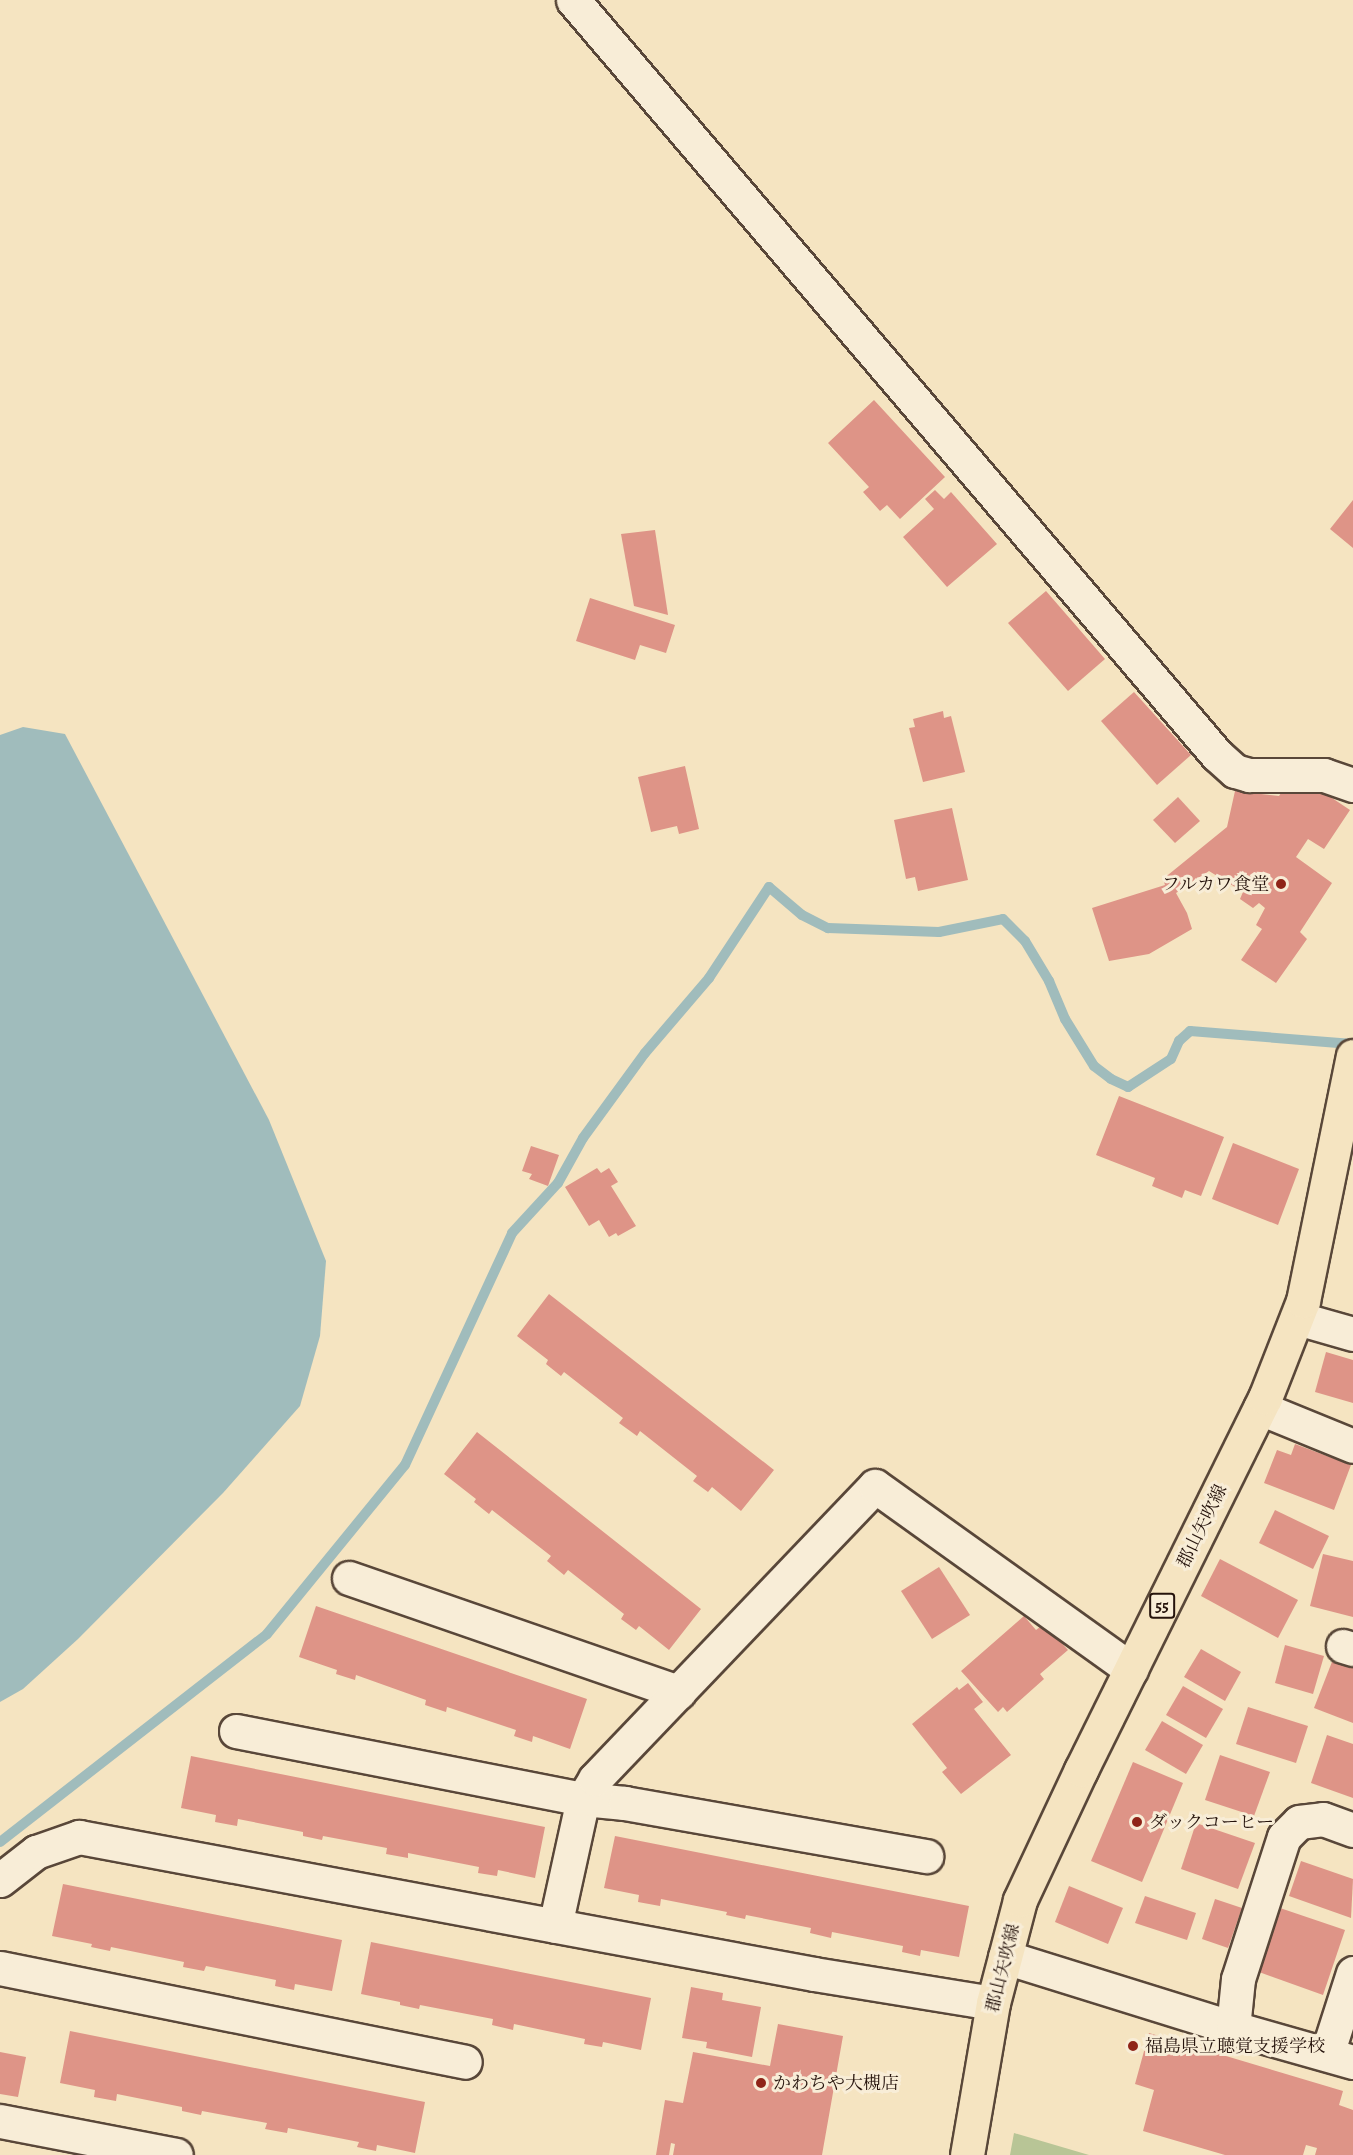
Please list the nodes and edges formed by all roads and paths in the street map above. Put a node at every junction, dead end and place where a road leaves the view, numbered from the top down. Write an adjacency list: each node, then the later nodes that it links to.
1 (573, 0): 2 (street)
2 (1353, 785)
3 (1353, 1056): 4 (main road, 郡山矢吹線 / 55)
4 (1347, 1122): 5 (main road, 郡山矢吹線 / 55)
5 (1297, 1318): 6 (street); 7 (main road, 郡山矢吹線 / 55)
6 (1353, 1334)
7 (1260, 1408): 8 (street); 10 (main road, 郡山矢吹線 / 55)
8 (1353, 1446)
9 (349, 1578): 11 (street)
10 (1131, 1669): 11 (street); 18 (main road, 郡山矢吹線 / 55)
11 (679, 1692): 13 (street)
12 (236, 1731): 13 (street)
13 (583, 1799): 15 (street); 17 (street)
14 (1353, 1830): 22 (street)
15 (926, 1856)
16 (0, 1880): 17 (street)
17 (555, 1926): 21 (street)
18 (1005, 1957): 21 (main road, 郡山矢吹線 / 55); 22 (street)
19 (0, 1968): 24 (street)
20 (1353, 1973): 23 (street)
21 (993, 2003): 27 (main road, 郡山矢吹線 / 55)
22 (1233, 2028): 23 (street)
23 (1340, 2058)
24 (465, 2062)
25 (0, 2121): 26 (street)
26 (176, 2155)
27 (967, 2155)

